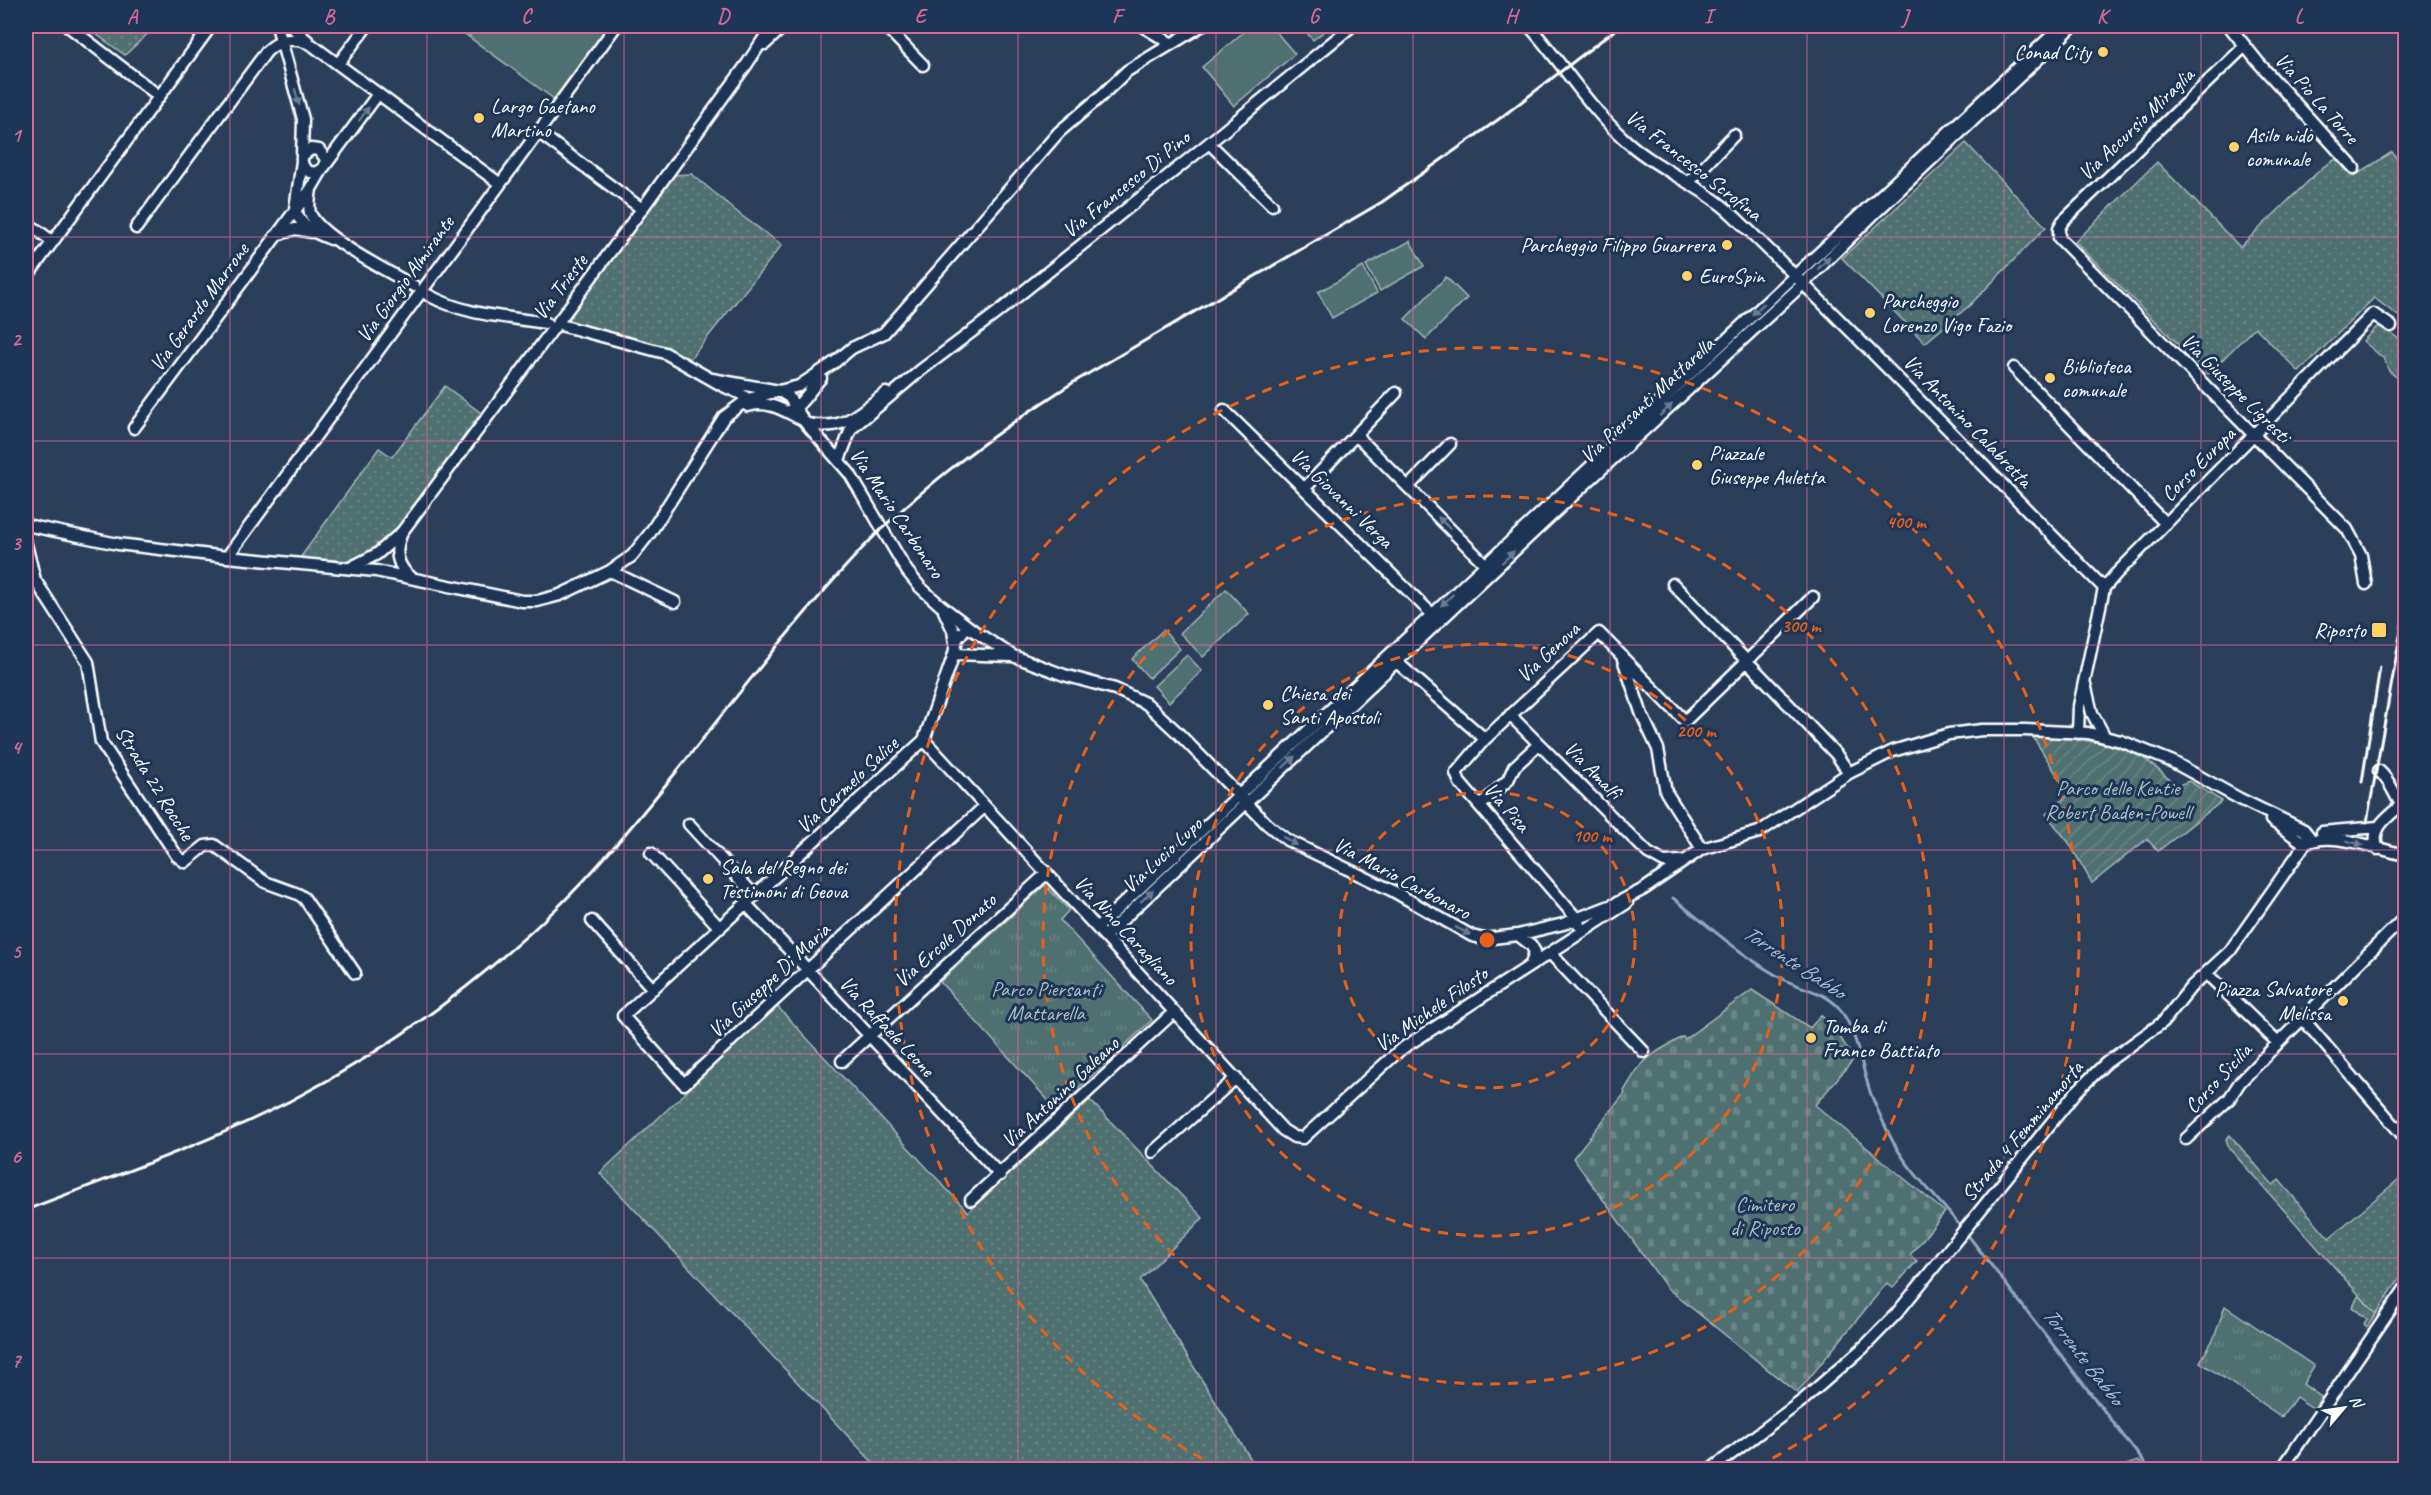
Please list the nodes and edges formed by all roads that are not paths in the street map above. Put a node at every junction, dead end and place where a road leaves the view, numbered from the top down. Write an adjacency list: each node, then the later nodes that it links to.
1 (68, 26): 25 (street)
2 (211, 26): 25 (street)
3 (278, 26): 17 (street)
4 (290, 26): 19 (street)
5 (367, 26): 21 (street)
6 (616, 26): 26 (street, Via Giorgio Almirante)
7 (772, 26): 22 (street)
8 (784, 26): 22 (street)
9 (885, 26): 23 (street)
10 (1142, 26): 18 (street)
11 (1201, 26): 18 (street)
12 (1352, 26): 28 (street, Via Francesco Di Pino)
13 (1529, 26): 32 (street, Via Francesco Scrofina)
14 (2062, 26): 45 (street, Via Piersanti Mattarella)
15 (2073, 26): 47 (street, Via Piersanti Mattarella, one-way to 15)
16 (2229, 26): 20 (street, Via Pio La Torre)
17 (282, 40): 19 (street); 29 (street, one-way to 29); 39 (street)
18 (1172, 44): 53 (street)
19 (312, 45): 21 (street)
20 (2245, 46): 30 (street, Via Pio La Torre); 41 (street, Via Accursio Miraglia)
21 (338, 64): 24 (street)
22 (747, 64): 37 (street, Via Trieste)
23 (923, 65)
24 (378, 94): 31 (street, Via Gerardo Marrone, one-way to 24); 33 (street)
25 (159, 96): 43 (street)
26 (538, 132): 33 (street, Via Giorgio Almirante); 37 (street)
27 (1734, 135): 32 (street)
28 (1209, 143): 35 (street); 55 (street, Via Francesco Di Pino)
29 (302, 158): 31 (street); 31 (street); 36 (street)
30 (2354, 168)
31 (323, 169): 34 (street, Via Gerardo Marrone)
32 (1689, 182): 45 (street, Via Francesco Scrofina)
33 (499, 183): 81 (street, Via Giorgio Almirante)
34 (311, 189): 36 (street, Via Gerardo Marrone); 44 (street)
35 (1272, 205)
36 (295, 209): 40 (street); 42 (street, Via Gerardo Marrone)
37 (642, 209): 80 (street, Via Trieste)
38 (26, 222): 43 (street)
39 (136, 228)
40 (314, 232): 42 (street); 44 (street)
41 (2058, 232): 71 (street, Via Giuseppe Ligresti)
42 (275, 236): 67 (street, Via Gerardo Marrone)
43 (52, 241): 46 (street)
44 (340, 243): 48 (street)
45 (1794, 275): 47 (street, Via Francesco Scrofina); 82 (street, Via Piersanti Mattarella, one-way to 82)
46 (26, 278)
47 (1803, 284): 89 (street, Via Piersanti Mattarella, one-way to 47); 90 (street, Via Antonino Calabretta)
48 (414, 286)
49 (428, 295): 50 (street)
50 (546, 323)
51 (564, 326): 56 (street)
52 (2391, 326): 71 (street, Corso Europa)
53 (835, 362): 58 (street); 61 (street)
54 (2014, 369): 77 (street)
55 (921, 370): 66 (street); 69 (street)
56 (712, 379): 57 (street); 58 (street)
57 (723, 386): 60 (street); 64 (street)
58 (779, 391): 60 (street); 61 (street)
59 (1396, 393): 70 (street)
60 (752, 402): 62 (street); 64 (street); 68 (street)
61 (796, 408): 62 (street); 65 (street)
62 (784, 410): 65 (street)
63 (1224, 410): 76 (street, Via Giovanni Verga)
64 (724, 417): 68 (street)
65 (805, 422): 66 (street); 72 (street, Via Mario Carbonaro)
66 (839, 425): 72 (street)
67 (134, 428)
68 (716, 430): 84 (street)
69 (847, 434): 72 (street); 74 (street)
70 (1356, 435): 75 (street); 76 (street)
71 (2256, 435): 77 (street, Corso Europa); 88 (street, Via Giuseppe Ligresti)
72 (825, 443): 74 (street, Via Mario Carbonaro)
73 (1450, 444): 75 (street)
74 (839, 460): 93 (street, Via Mario Carbonaro)
75 (1408, 487): 82 (street, one-way to 75)
76 (1304, 489): 94 (street, Via Giovanni Verga)
77 (2166, 524): 90 (street, Corso Europa)
78 (26, 525): 81 (street)
79 (26, 544): 139 (street, Strada 22 Rocche)
80 (393, 549): 83 (street, Via Trieste); 85 (street); 86 (street)
81 (227, 557): 83 (street)
82 (1485, 564): 89 (street); 94 (street, Via Piersanti Mattarella, one-way to 94)
83 (346, 569): 85 (street)
84 (610, 571): 86 (street); 92 (street)
85 (381, 572): 86 (street)
86 (412, 578)
87 (1673, 584): 100 (street)
88 (2366, 584)
89 (1476, 587): 94 (street, Via Piersanti Mattarella)
90 (2104, 588): 101 (street)
91 (1813, 597): 100 (street)
92 (675, 603)
93 (940, 605): 95 (street, Via Mario Carbonaro); 96 (street)
94 (1436, 618): 99 (street, Via Piersanti Mattarella)
95 (972, 629): 96 (street); 96 (street); 97 (street, Via Mario Carbonaro)
96 (957, 651): 97 (street); 106 (street, Via Carmelo Salice)
97 (1013, 656): 111 (street, Via Mario Carbonaro)
98 (1622, 656): 100 (street); 102 (street, Via Genova); 119 (street, Via Genova)
99 (1392, 659): 105 (street); 111 (street, Via Piersanti Mattarella)
100 (1747, 660): 110 (street)
101 (2085, 684): 103 (street); 104 (street)
102 (1510, 715): 105 (street, Via Genova); 107 (street, Via Amalfi)
103 (2078, 733): 104 (street, Via Mario Carbonaro); 110 (street, Via Mario Carbonaro)
104 (2105, 737): 112 (street, Via Mario Carbonaro)
105 (1485, 739): 109 (street, Via Genova)
106 (924, 740): 113 (street, Via Nino Caragliano); 126 (street, Via Carmelo Salice)
107 (1539, 744): 114 (street); 123 (street, Via Amalfi)
108 (2379, 771): 115 (street)
109 (1456, 773): 114 (street, Via Pisa)
110 (1849, 773): 119 (street, Via Mario Carbonaro)
111 (1243, 799): 132 (street, Via Lucio Lupo); 134 (street, Via Mario Carbonaro, one-way to 134)
112 (2240, 800): 118 (street); 118 (street)
113 (985, 806): 124 (street, Via Nino Caragliano); 137 (street, Via Giuseppe Di Maria)
114 (1480, 806): 129 (street, Via Pisa)
115 (2404, 806): 117 (street)
116 (689, 824): 126 (street)
117 (2378, 826): 118 (street); 120 (street)
118 (2312, 839): 120 (street, one-way to 120); 138 (street, Strada 4 Femminamorta)
119 (1702, 849): 123 (street, Via Mario Carbonaro)
120 (2378, 849): 122 (street)
121 (651, 853): 131 (street)
122 (2401, 855)
123 (1683, 860): 125 (street, Via Mario Carbonaro)
124 (1047, 873): 132 (street, Via Nino Caragliano); 144 (street, Via Ercole Donato)
125 (1644, 889): 129 (street, Via Mario Carbonaro); 133 (street, Via Michele Filosto)
126 (755, 896): 127 (street, Via Carmelo Salice)
127 (746, 904): 131 (street, Via Carmelo Salice); 137 (street, Via Raffaele Leone)
128 (2406, 916): 143 (street, Corso Sicilia)
129 (1577, 919): 133 (street); 134 (street, Via Mario Carbonaro)
130 (591, 921): 140 (street)
131 (720, 928): 140 (street, Via Carmelo Salice)
132 (1101, 932): 141 (street, Via Nino Caragliano)
133 (1582, 933): 135 (street, Via Michele Filosto)
134 (1518, 935): 136 (street)
135 (1551, 954): 136 (street, Via Michele Filosto); 146 (street)
136 (1531, 964): 149 (street, Via Michele Filosto)
137 (808, 971): 142 (street, Via Giuseppe Di Maria); 144 (street, Via Raffaele Leone)
138 (2206, 972): 145 (street); 156 (street, Strada 4 Femminamorta)
139 (355, 973)
140 (653, 989): 142 (street, Via Carmelo Salice)
141 (1174, 1012): 148 (street, Via Nino Caragliano); 153 (street, Via Antonino Galeano)
142 (623, 1016)
143 (2304, 1019): 145 (street, Corso Sicilia); 151 (street)
144 (869, 1036): 147 (street, Via Ercole Donato); 153 (street, Via Raffaele Leone)
145 (2278, 1043): 150 (street, Corso Sicilia)
146 (1644, 1052)
147 (842, 1061)
148 (1236, 1078): 149 (street, Via Nino Caragliano); 152 (street)
149 (1303, 1138)
150 (2186, 1139)
151 (2406, 1140)
152 (1153, 1152)
153 (1000, 1175): 154 (street, Via Antonino Galeano)
154 (971, 1200)
155 (2406, 1287): 157 (street)
156 (1710, 1470)
157 (2281, 1470)

